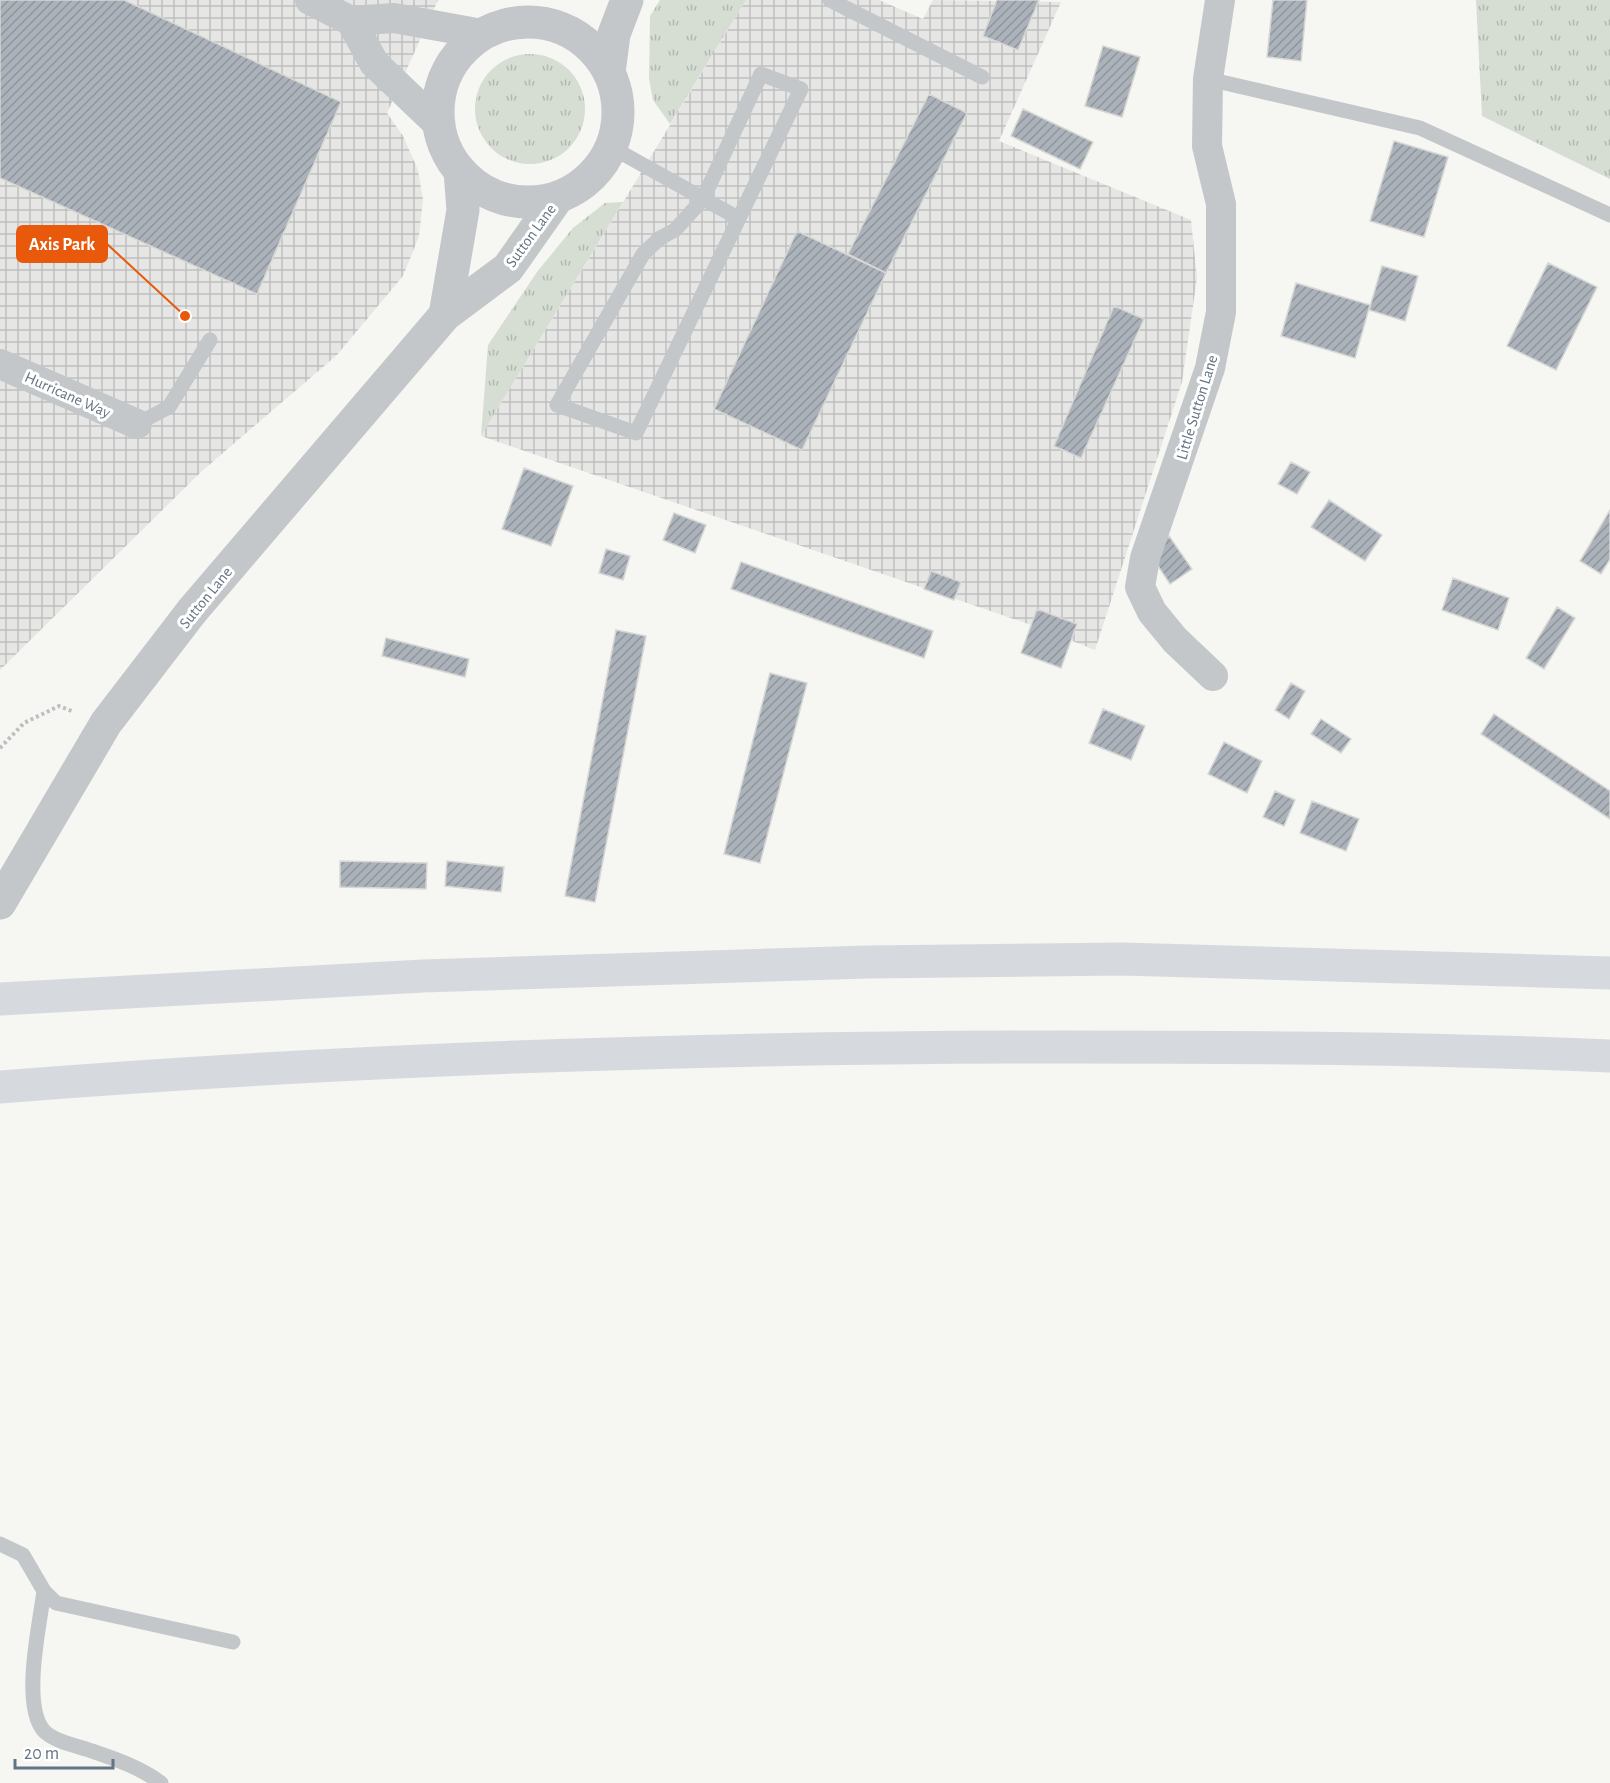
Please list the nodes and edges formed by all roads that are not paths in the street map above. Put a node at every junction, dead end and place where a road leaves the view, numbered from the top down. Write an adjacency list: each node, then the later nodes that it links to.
1 (310, 0): 6 (street)
2 (546, 0): 7 (street)
3 (627, 0): 9 (street)
4 (830, 0): 10 (lane)
5 (1220, 0): 11 (street, Little Sutton Lane)
6 (351, 21): 8 (street); 12 (street)
7 (518, 21): 8 (street); 9 (street)
8 (482, 34): 12 (street)
9 (609, 72): 13 (street)
10 (982, 77)
11 (1208, 79): 17 (lane); 23 (street, Little Sutton Lane)
12 (439, 125): 14 (street)
13 (611, 147): 15 (street); 16 (lane)
14 (460, 171): 15 (street); 19 (street)
15 (558, 197): 19 (street, Sutton Lane)
16 (703, 199): 18 (lane); 18 (lane); 18 (lane)
17 (1610, 215)
18 (738, 218)
19 (445, 315): 24 (street, Sutton Lane)
20 (210, 340): 22 (lane)
21 (0, 364): 22 (street, Hurricane Way)
22 (137, 424)
23 (1214, 676)
24 (5, 895)
25 (1610, 973): 26 (highway)
26 (5, 998)
27 (1610, 1056): 28 (highway)
28 (0, 1087)
29 (0, 1544): 30 (lane)
30 (44, 1591): 31 (lane); 32 (lane)
31 (233, 1642)
32 (161, 1783)

